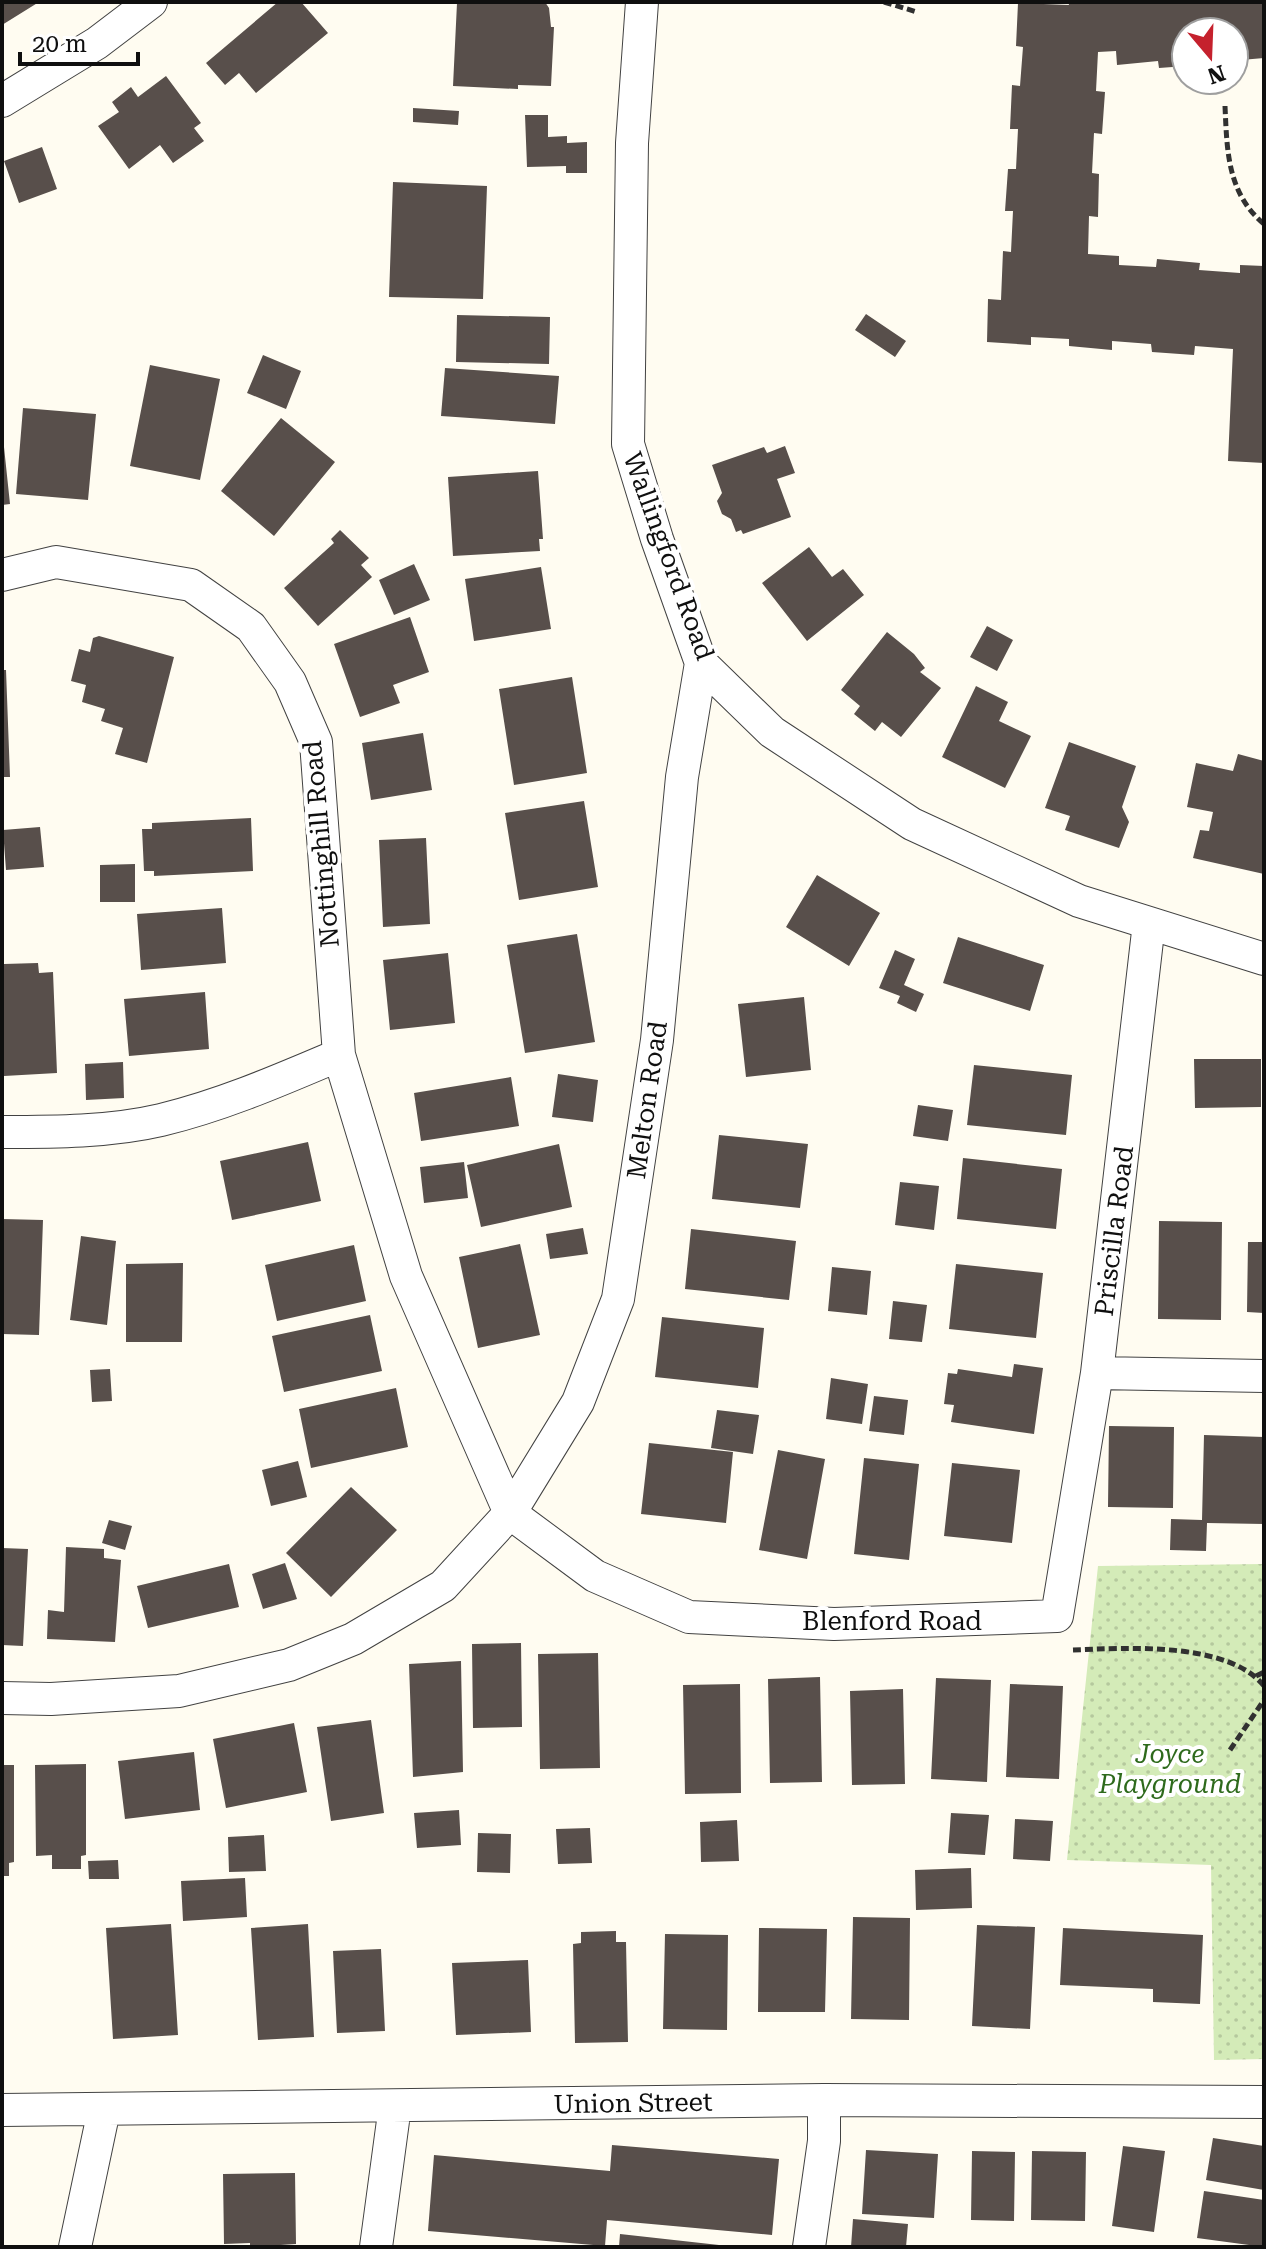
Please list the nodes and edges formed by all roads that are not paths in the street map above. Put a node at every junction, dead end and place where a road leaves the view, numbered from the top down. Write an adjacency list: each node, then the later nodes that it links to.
1 (151, 2): 3 (street)
2 (642, 2): 5 (street, Wallingford Road)
3 (2, 101)
4 (2, 575): 8 (street, Nottinghill Road)
5 (701, 663): 6 (street, Wallingford Road); 12 (street, Melton Road)
6 (1149, 923): 7 (street, Wallingford Road); 10 (street, Priscilla Road)
7 (1264, 959)
8 (339, 1055): 9 (street); 12 (street, Nottinghill Road)
9 (2, 1132)
10 (1097, 1373): 11 (street); 12 (street, Blenford Road)
11 (1264, 1376)
12 (510, 1513): 13 (street, Melton Road)
13 (2, 1698)
14 (824, 2100): 15 (street, Union Street); 16 (street, Union Street); 21 (street)
15 (1264, 2102)
16 (395, 2106): 18 (street, Union Street); 20 (street)
17 (2, 2110): 18 (street, Union Street)
18 (104, 2110): 19 (street)
19 (75, 2247)
20 (376, 2247)
21 (809, 2247)

